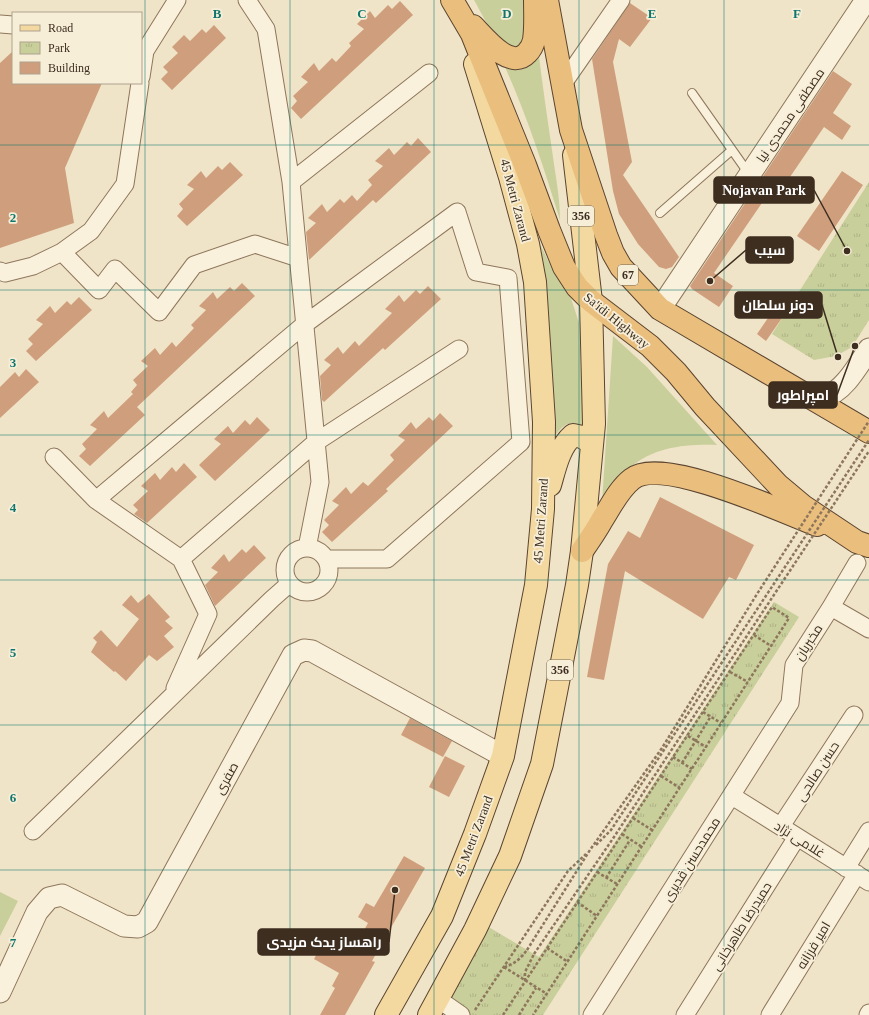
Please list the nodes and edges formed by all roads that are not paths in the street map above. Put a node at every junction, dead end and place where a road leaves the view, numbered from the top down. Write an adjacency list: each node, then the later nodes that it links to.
1 (177, 0): 10 (street)
2 (247, 0): 18 (street)
3 (535, 0): 7 (highway)
4 (547, 0): 13 (highway, 67)
5 (621, 0): 13 (street)
6 (866, 0): 17 (street, مصطفی محمدی نیا)
7 (455, 4): 23 (highway, Sa'idi Highway); 34 (main road, 45 Metri Zarand)
8 (0, 24): 9 (street)
9 (12, 25)
10 (142, 71)
11 (429, 73): 18 (street)
12 (140, 84): 20 (street)
13 (562, 84): 15 (highway, 67)
14 (692, 93): 16 (lane)
15 (571, 130): 23 (main road, 356); 24 (highway, 67)
16 (732, 150): 17 (lane); 19 (lane)
17 (749, 175): 24 (street, مصطفی محمدی نیا)
18 (291, 182): 21 (street)
19 (660, 213)
20 (62, 252): 21 (street); 22 (street)
21 (298, 258): 25 (street)
22 (0, 271)
23 (591, 302): 31 (main road, 356); 36 (highway, Sa'idi Highway)
24 (660, 309): 28 (highway, 67)
25 (304, 324): 30 (street); 33 (street); 39 (street)
26 (459, 349): 30 (street)
27 (869, 349): 28 (street)
28 (806, 396): 29 (highway, 67)
29 (869, 432)
30 (316, 442): 35 (street); 38 (street)
31 (592, 443): 34 (main road); 37 (main road, 356)
32 (54, 457): 33 (street)
33 (96, 500): 38 (street)
34 (543, 509): 46 (main road, 45 Metri Zarand)
35 (307, 548): 39 (street); 40 (street)
36 (861, 550): 37 (highway); 41 (street, مخبریان)
37 (582, 551): 54 (main road, 356)
38 (181, 559): 43 (street)
39 (326, 559): 40 (street)
40 (289, 584): 43 (street)
41 (831, 607): 42 (street); 44 (street, مخبریان)
42 (869, 629)
43 (172, 696): 50 (street)
44 (790, 703): 47 (street, محمدحسن قدیری)
45 (854, 715): 48 (street, حسن صالحی)
46 (503, 756): 53 (street, صفری); 56 (main road, 45 Metri Zarand)
47 (732, 796): 48 (street, غلامی نژاد); 57 (street, محمدحسن قدیری)
48 (780, 826): 51 (street, غلامی نژاد)
49 (869, 830): 52 (street, امیر فرزانه)
50 (33, 831)
51 (797, 837): 52 (street, غلامی نژاد); 58 (street, حمیدرضا طاهرخانی)
52 (857, 875): 59 (street, امیر فرزانه)
53 (0, 992)
54 (434, 1007): 55 (street)
55 (467, 1014)
56 (386, 1015)
57 (592, 1015)
58 (685, 1015)
59 (770, 1015)

